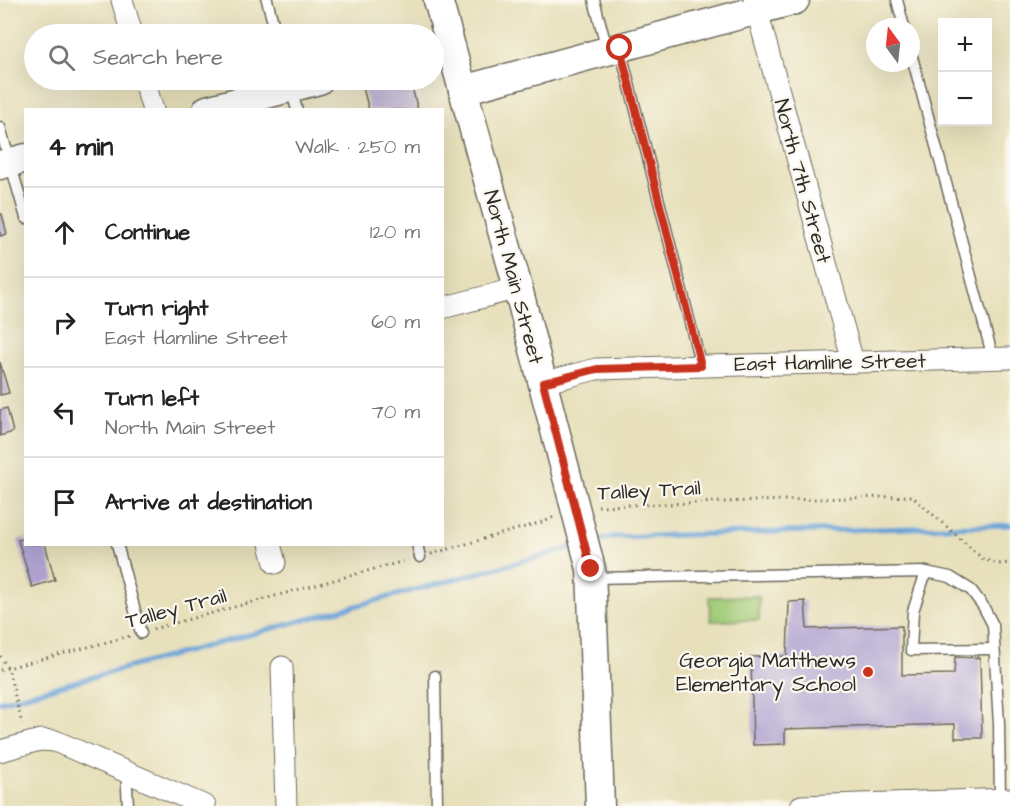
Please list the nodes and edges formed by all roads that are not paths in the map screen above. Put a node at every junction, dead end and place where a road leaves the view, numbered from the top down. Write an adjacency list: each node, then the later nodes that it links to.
1 (122, 0): 9 (street)
2 (267, 0): 10 (lane)
3 (438, 0): 11 (street, North Main Street)
4 (594, 0): 12 (lane)
5 (795, 0): 7 (street)
6 (897, 0): 8 (lane)
7 (755, 5): 12 (street); 26 (street, North 7th Street)
8 (902, 18)
9 (129, 24)
10 (273, 24)
11 (440, 24)
12 (613, 49): 16 (street); 27 (lane)
13 (444, 51): 16 (street, North Main Street)
14 (917, 72): 25 (lane)
15 (147, 90): 18 (street)
16 (463, 90): 23 (street, North Main Street)
17 (292, 92): 19 (street)
18 (152, 108)
19 (216, 108)
20 (0, 127): 21 (lane)
21 (12, 162): 22 (lane)
22 (24, 210)
23 (518, 288): 24 (street); 28 (street, North Main Street)
24 (444, 307)
25 (1002, 358): 26 (street, East Hamline Street)
26 (853, 362): 27 (street, East Hamline Street)
27 (701, 366): 28 (street, East Hamline Street)
28 (543, 383): 33 (street, North Main Street)
29 (118, 546): 34 (lane)
30 (417, 546): 31 (lane)
31 (420, 557)
32 (926, 572): 33 (lane); 35 (lane); 35 (lane)
33 (591, 573): 46 (street, North Main Street)
34 (141, 633)
35 (994, 649): 40 (lane)
36 (282, 667): 44 (street)
37 (435, 676): 45 (lane)
38 (0, 752): 39 (street)
39 (126, 771): 42 (lane); 43 (street)
40 (1005, 800): 41 (street)
41 (913, 804): 47 (street)
42 (128, 806)
43 (206, 806)
44 (286, 806)
45 (437, 806)
46 (600, 806)
47 (801, 806)

